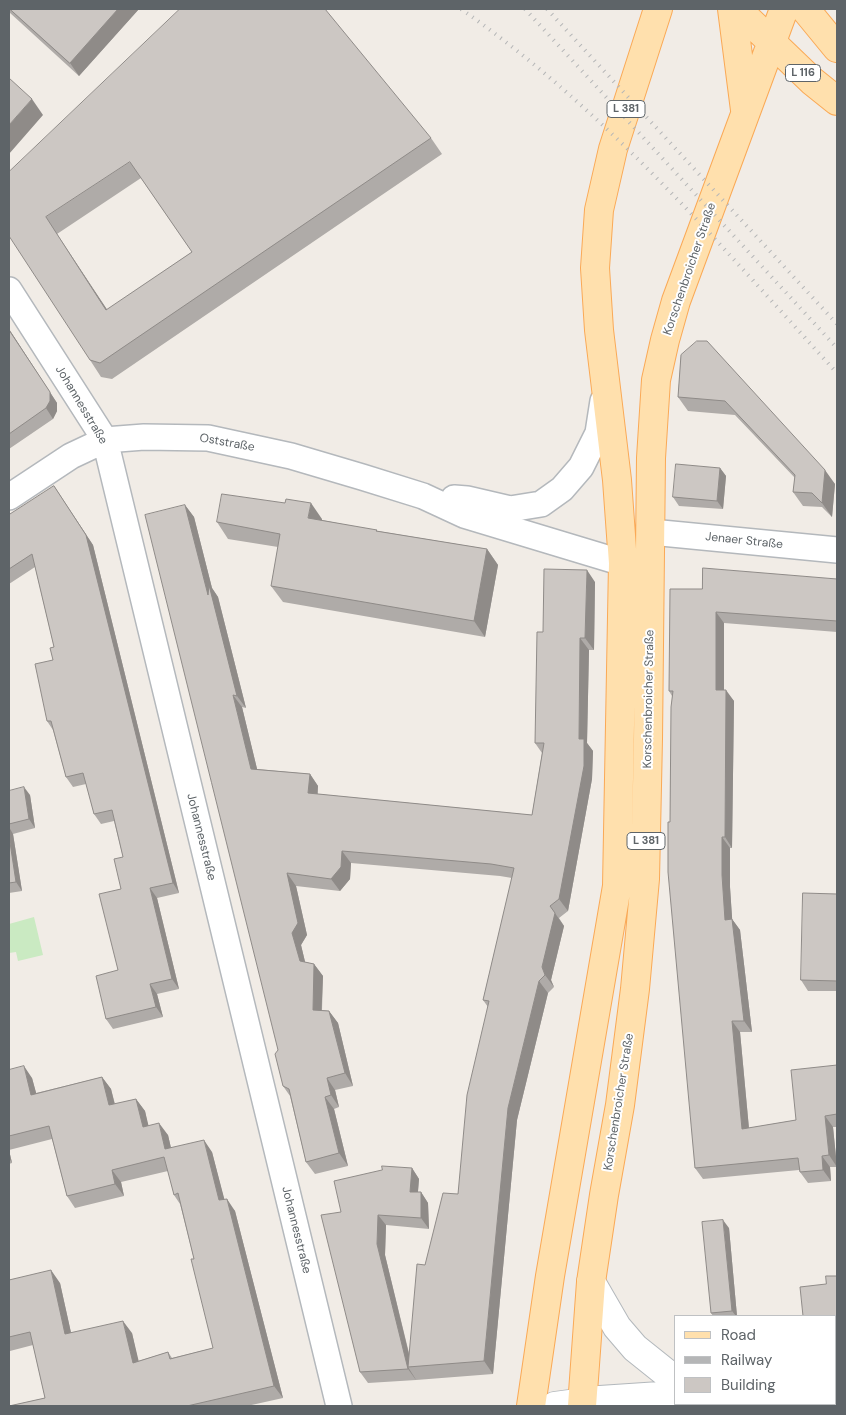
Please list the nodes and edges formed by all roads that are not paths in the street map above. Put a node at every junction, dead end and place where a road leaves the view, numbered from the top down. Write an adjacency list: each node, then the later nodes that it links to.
1 (658, 9): 12 (main road, L 381)
2 (732, 9): 10 (main road)
3 (737, 9): 7 (main road, L 116)
4 (764, 9): 7 (main road)
5 (784, 9): 7 (main road, Korschenbroicher Straße / L 381)
6 (805, 9): 8 (main road)
7 (772, 41): 9 (main road, L 116); 10 (main road, Korschenbroicher Straße / L 381)
8 (837, 48)
9 (837, 101)
10 (746, 114): 16 (main road, Korschenbroicher Straße / L 381)
11 (9, 290): 13 (street, Johannesstraße)
12 (605, 388): 15 (street, Oststraße); 18 (main road, L 381)
13 (105, 440): 14 (street, Oststraße); 15 (street, Oststraße); 23 (street, Johannesstraße)
14 (9, 496)
15 (423, 496): 18 (street, Oststraße)
16 (651, 532): 17 (street, Jenaer Straße); 19 (main road, Korschenbroicher Straße / L 381)
17 (837, 550)
18 (623, 563): 24 (main road, L 381)
19 (591, 1282): 20 (main road); 22 (main road, Korschenbroicher Straße / L 381)
20 (674, 1379)
21 (674, 1395): 22 (main road)
22 (582, 1404): 25 (main road)
23 (338, 1406)
24 (531, 1406)
25 (555, 1406)

